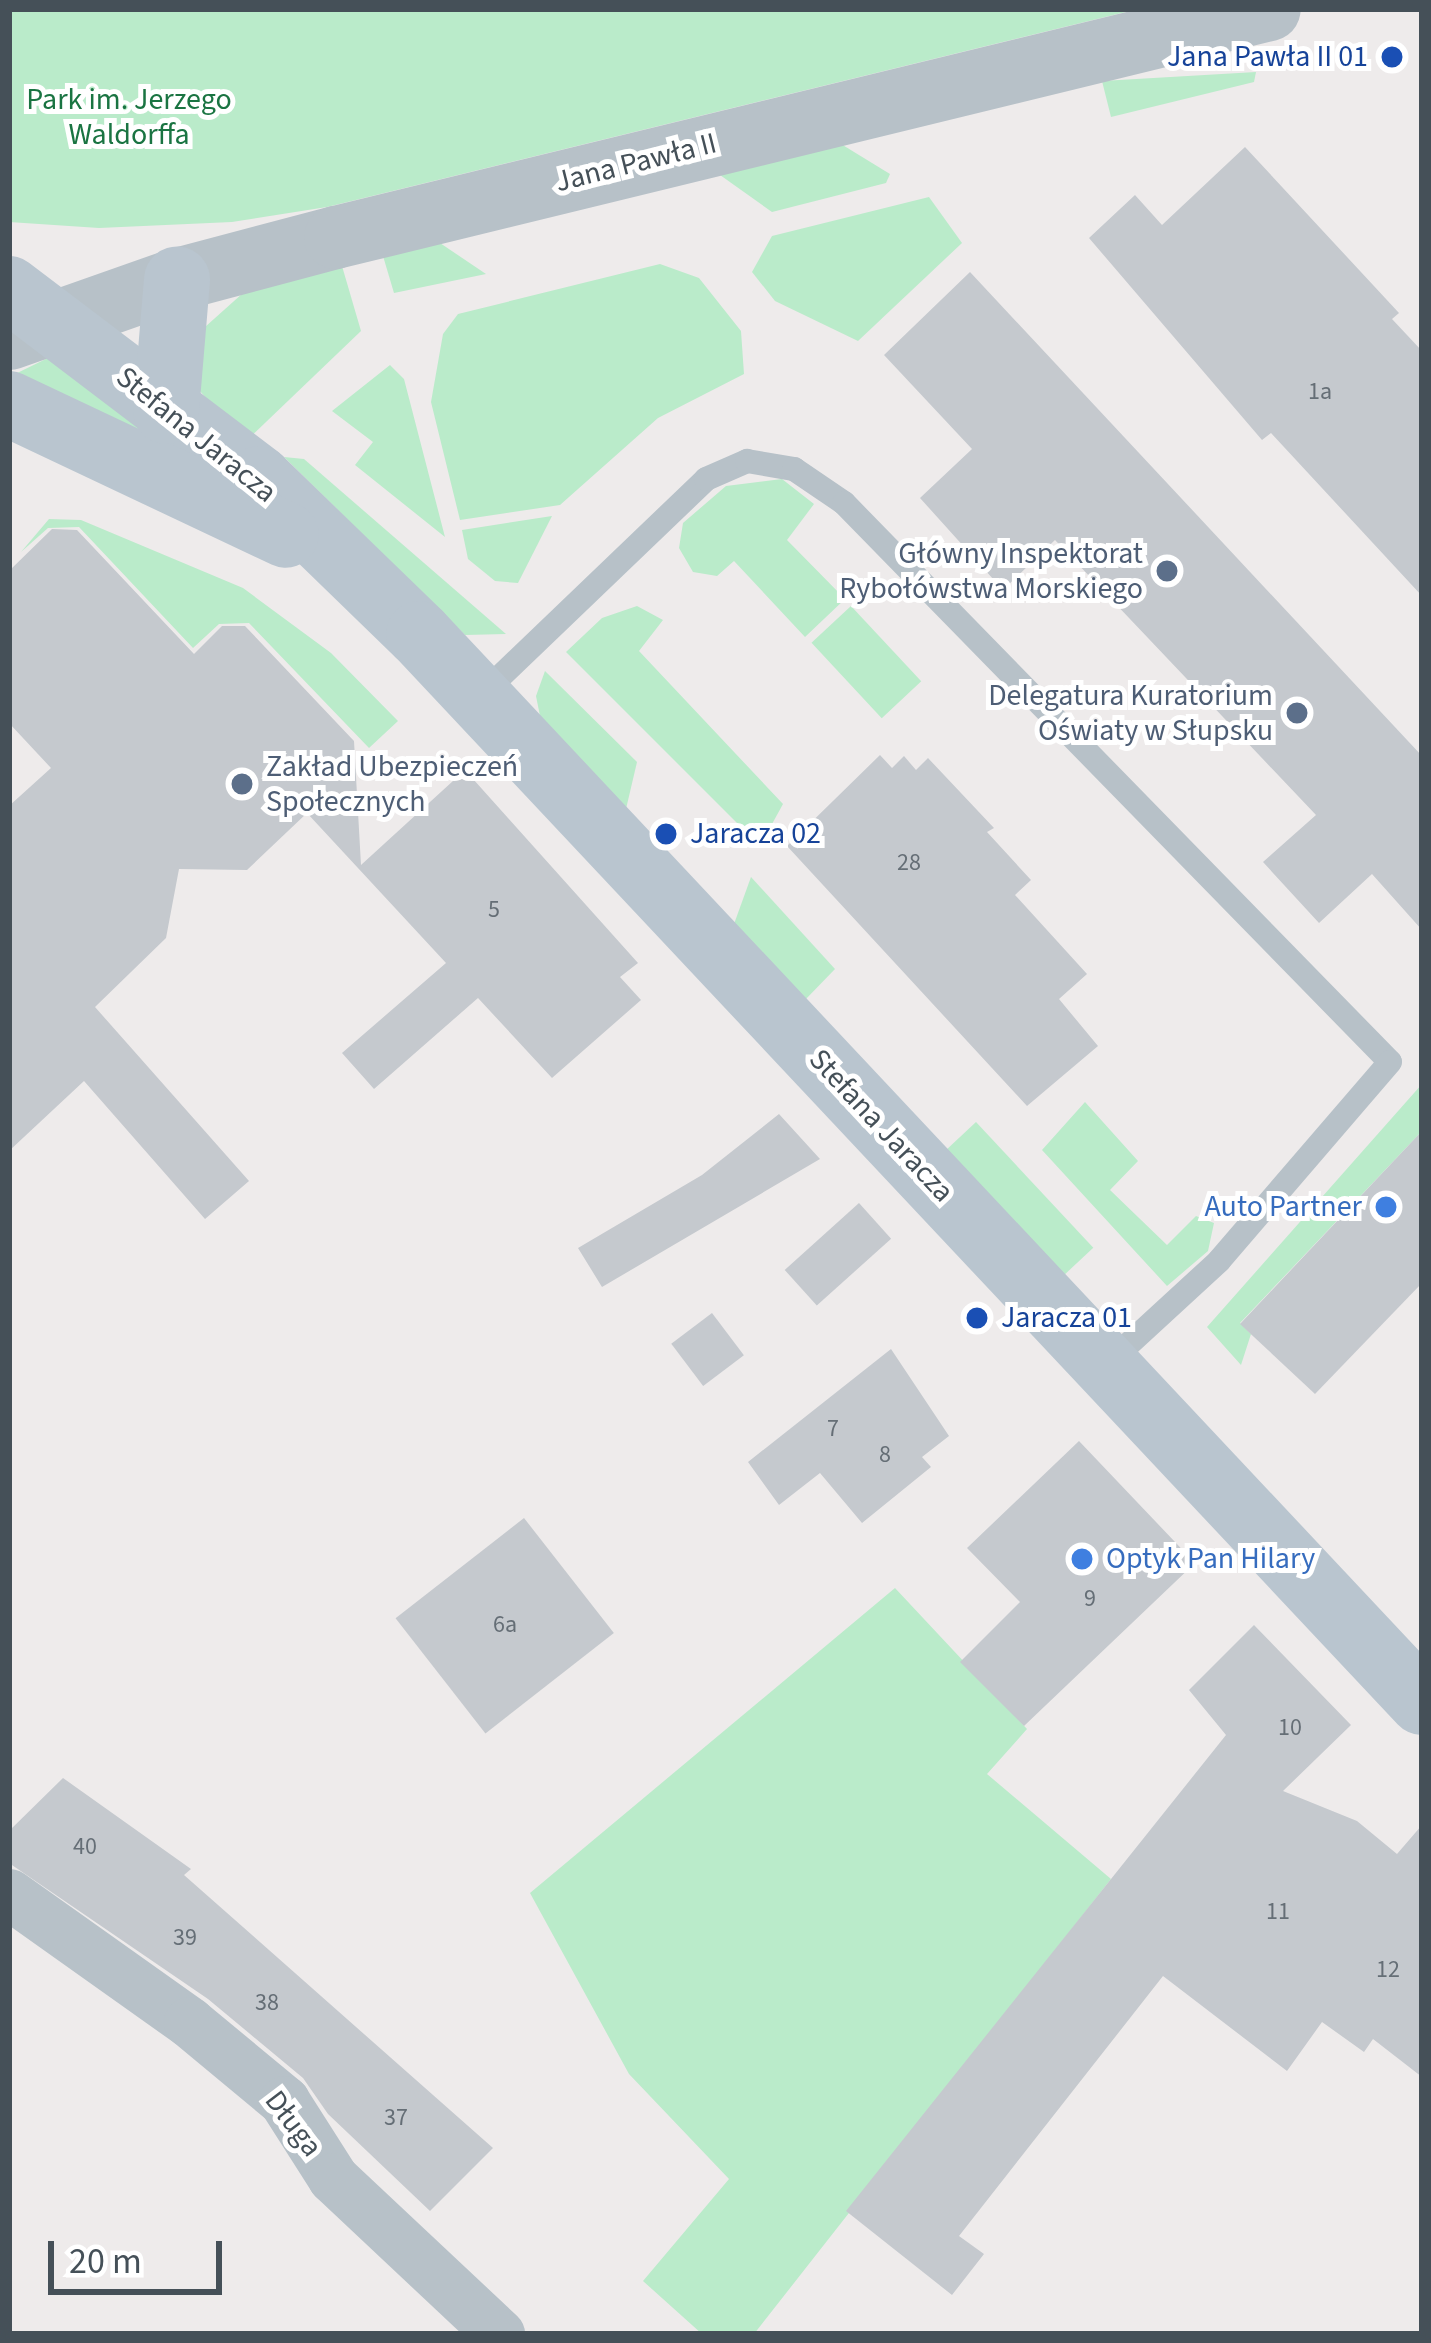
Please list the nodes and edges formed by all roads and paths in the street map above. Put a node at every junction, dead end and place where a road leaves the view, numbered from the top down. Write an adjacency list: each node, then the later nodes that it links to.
1 (1269, 9): 2 (street, Jana Pawła II)
2 (177, 279): 3 (street, Jana Pawła II); 5 (main road)
3 (24, 315): 5 (main road, Stefana Jaracza)
4 (9, 404): 6 (main road, Stefana Jaracza)
5 (166, 411): 6 (main road, Stefana Jaracza)
6 (332, 556): 7 (main road, Stefana Jaracza)
7 (480, 697): 8 (main road, Stefana Jaracza); 8 (lane)
8 (1105, 1366): 9 (main road, Stefana Jaracza)
9 (1422, 1702)
10 (9, 1894): 11 (street, Długa)
11 (499, 2334)

